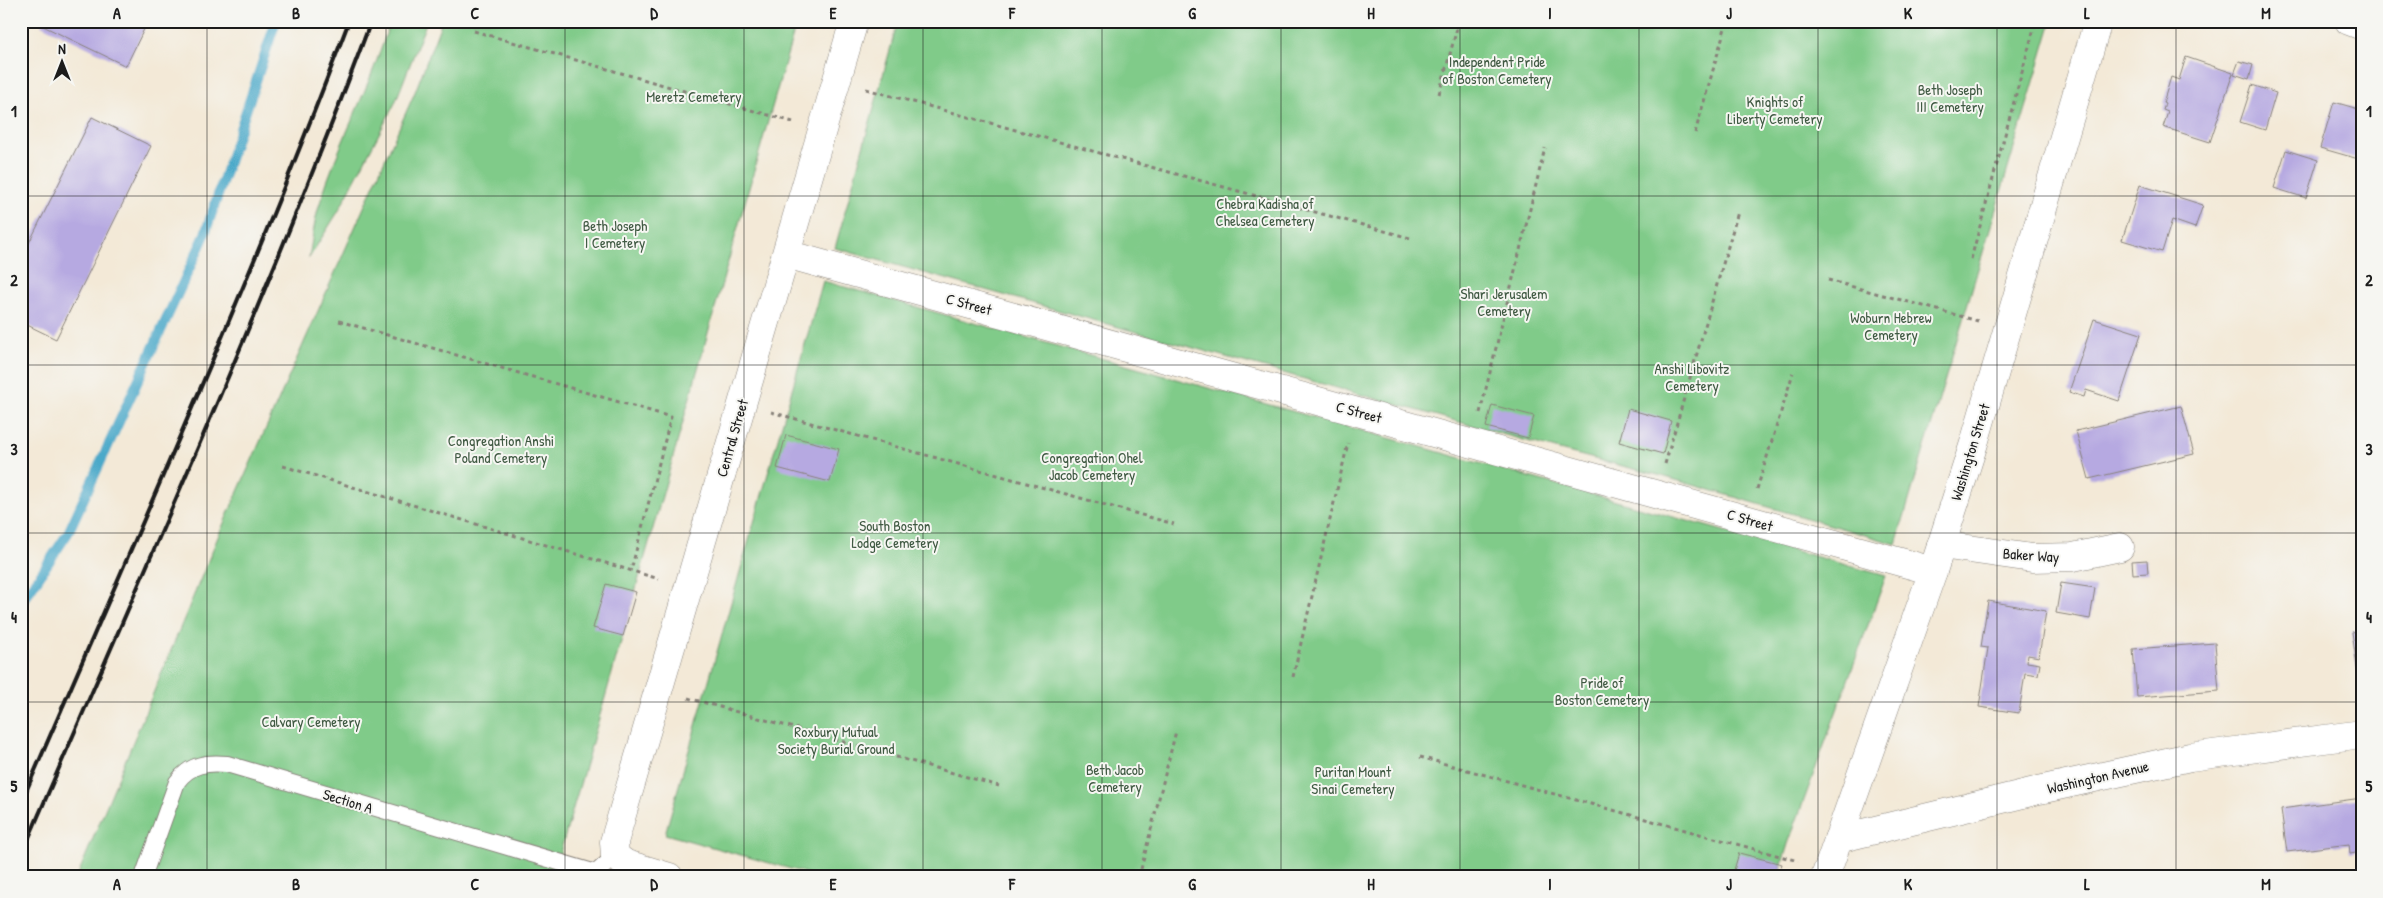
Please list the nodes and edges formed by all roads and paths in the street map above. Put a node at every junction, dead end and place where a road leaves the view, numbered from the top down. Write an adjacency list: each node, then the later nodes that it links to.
1 (854, 21): 9 (street, Central Street)
2 (1459, 21): 10 (path)
3 (1727, 21): 12 (path)
4 (2036, 21): 17 (path)
5 (2098, 21): 20 (street, Washington Street)
6 (2349, 21): 7 (street)
7 (2362, 26)
8 (474, 31): 11 (path)
9 (836, 81): 11 (street, Central Street); 15 (path)
10 (1439, 94)
11 (822, 130): 16 (street, Central Street)
12 (1695, 133)
13 (1545, 148): 24 (path)
14 (1738, 212): 26 (path)
15 (1410, 238)
16 (786, 254): 22 (street, Central Street); 23 (street, C Street)
17 (1971, 259)
18 (1828, 280): 20 (path)
19 (339, 322): 31 (path)
20 (2008, 329): 29 (street, Washington Street)
21 (1793, 374): 27 (path)
22 (742, 404): 28 (path); 33 (street, Central Street)
23 (1356, 411): 24 (street, C Street); 34 (path)
24 (1472, 443): 26 (street, C Street)
25 (283, 466): 31 (path)
26 (1657, 494): 32 (street, C Street)
27 (1754, 499)
28 (1174, 524)
29 (1941, 546): 30 (street, Baker Way); 32 (street, Washington Street)
30 (2120, 547)
31 (631, 570): 33 (path)
32 (1933, 571): 40 (street, Washington Street)
33 (688, 588): 35 (street, Central Street)
34 (1293, 676)
35 (658, 689): 39 (path); 41 (street, Central Street)
36 (1176, 731): 45 (path)
37 (2362, 734): 40 (street, Washington Avenue)
38 (1420, 757): 42 (path)
39 (999, 786)
40 (1838, 839): 42 (street, Washington Street)
41 (602, 868): 43 (lane, Section A); 44 (street)
42 (1827, 873)
43 (143, 877)
44 (670, 877)
45 (1140, 877)

